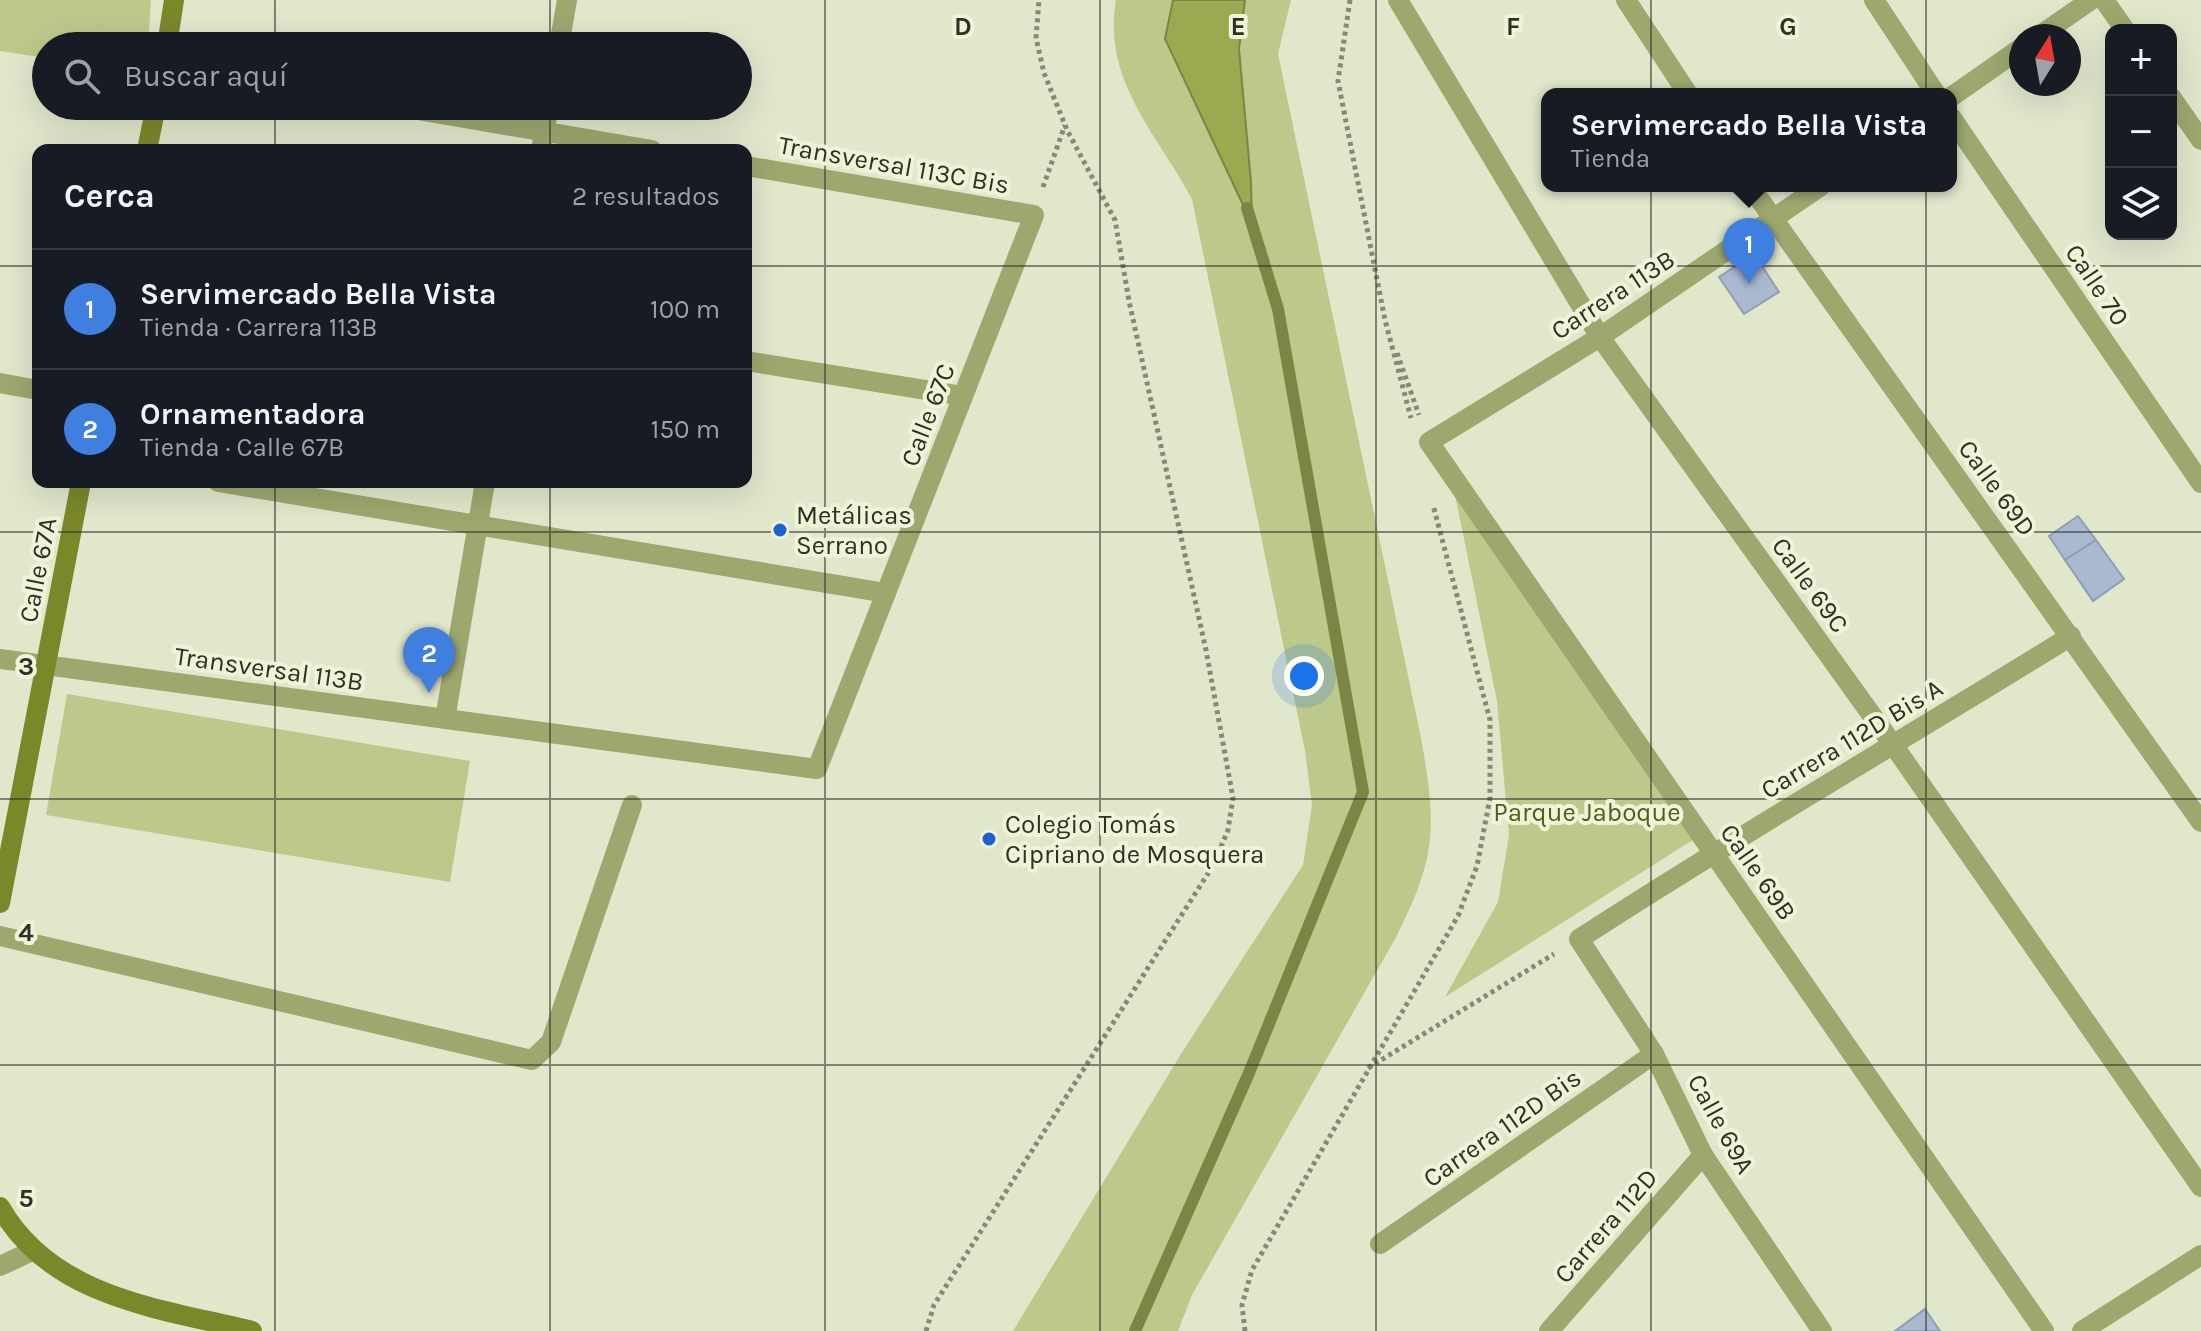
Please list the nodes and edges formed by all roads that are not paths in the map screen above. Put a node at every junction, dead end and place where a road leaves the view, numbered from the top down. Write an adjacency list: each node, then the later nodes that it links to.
1 (174, 0): 10 (street)
2 (567, 0): 11 (street)
3 (1398, 0): 30 (street, Calle 69C)
4 (1626, 0): 13 (street)
5 (1874, 0): 14 (street)
6 (2091, 0): 8 (street)
7 (2104, 0): 9 (street)
8 (2056, 24)
9 (2121, 24)
10 (169, 32)
11 (561, 32)
12 (2009, 56): 15 (street)
13 (1684, 88)
14 (1932, 88)
15 (1957, 93)
16 (2177, 106): 21 (street)
17 (153, 120): 23 (street)
18 (454, 120): 22 (street)
19 (547, 120): 22 (street)
20 (1957, 126): 36 (street, Calle 70)
21 (2201, 140)
22 (543, 141): 24 (street)
23 (148, 144)
24 (579, 144)
25 (752, 167): 28 (street, Transversal 113C Bis)
26 (1754, 192): 29 (street, Calle 69D)
27 (1812, 192): 29 (street, Carrera 113B)
28 (1034, 215): 34 (street, Calle 67C)
29 (1772, 220): 30 (street, Carrera 113B); 42 (street, Calle 69D)
30 (1600, 337): 35 (street, Carrera 113B); 46 (street, Calle 69C)
31 (752, 362): 34 (street)
32 (0, 383): 33 (street)
33 (32, 389)
34 (963, 396): 41 (street, Calle 67C)
35 (1429, 442): 50 (street, Calle 69B)
36 (2201, 483)
37 (80, 488): 44 (street, Calle 67A)
38 (254, 488): 40 (street)
39 (484, 488): 40 (street)
40 (478, 525): 41 (street); 45 (street)
41 (886, 593): 47 (street, Calle 67C)
42 (2071, 636): 46 (street, Carrera 112D Bis A); 49 (street, Calle 69D)
43 (0, 659): 44 (street, Transversal 113B)
44 (46, 665): 45 (street, Transversal 113B); 51 (street, Calle 67A)
45 (445, 719): 47 (street, Transversal 113B)
46 (1894, 746): 50 (street, Carrera 112D Bis A); 56 (street, Calle 69C)
47 (817, 769)
48 (632, 805): 52 (street)
49 (2201, 822)
50 (1713, 852): 53 (street, Carrera 112D Bis A); 65 (street, Calle 69B)
51 (0, 903)
52 (0, 936)
53 (1579, 939): 54 (street, Calle 69A)
54 (1654, 1054): 55 (street, Calle 69A); 58 (street, Carrera 112D Bis)
55 (1703, 1155): 63 (street, Carrera 112D); 64 (street, Calle 69A)
56 (2201, 1187)
57 (0, 1207): 59 (street)
58 (1380, 1244)
59 (32, 1251): 61 (street); 62 (street)
60 (2201, 1255): 66 (street)
61 (0, 1266)
62 (252, 1331)
63 (1549, 1331)
64 (1822, 1331)
65 (2044, 1331)
66 (2082, 1331)

